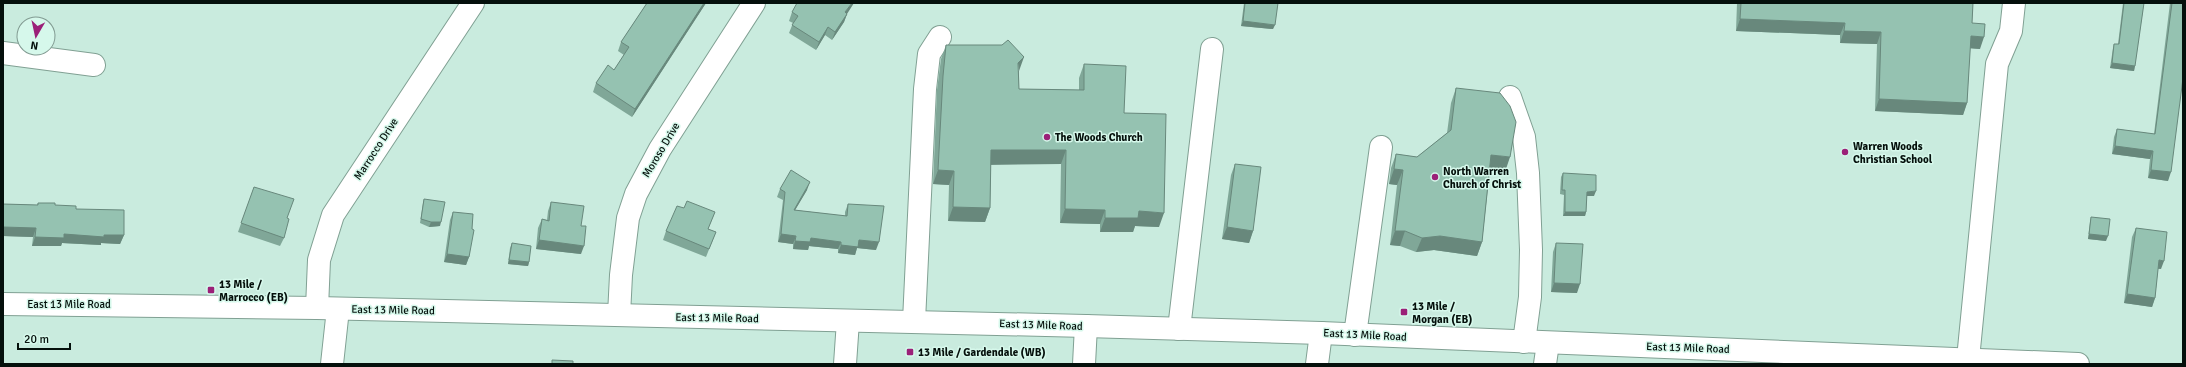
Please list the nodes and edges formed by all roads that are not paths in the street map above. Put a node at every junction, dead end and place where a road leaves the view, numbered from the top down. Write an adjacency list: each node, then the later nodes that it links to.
1 (473, 3): 11 (main road, Marrocco Drive)
2 (754, 3): 13 (main road, Moroso Drive)
3 (2014, 3): 23 (main road)
4 (940, 37): 15 (main road)
5 (1212, 49): 17 (main road)
6 (3, 53): 7 (main road)
7 (94, 65)
8 (1510, 97): 20 (main road)
9 (1381, 147): 19 (main road)
10 (3, 304): 11 (main road, East 13 Mile Road)
11 (316, 308): 12 (main road, East 13 Mile Road)
12 (338, 309): 13 (main road, East 13 Mile Road); 25 (main road)
13 (619, 315): 14 (main road, East 13 Mile Road)
14 (848, 321): 15 (main road, East 13 Mile Road); 26 (main road)
15 (914, 321): 16 (main road, East 13 Mile Road)
16 (1086, 326): 17 (main road, East 13 Mile Road); 27 (main road)
17 (1179, 329): 18 (main road, East 13 Mile Road)
18 (1321, 333): 19 (main road, East 13 Mile Road); 28 (main road)
19 (1355, 335): 20 (main road, East 13 Mile Road)
20 (1524, 342): 21 (main road, East 13 Mile Road)
21 (1547, 353): 22 (main road, East 13 Mile Road)
22 (1775, 358): 23 (main road, East 13 Mile Road)
23 (1968, 359): 24 (main road, East 13 Mile Road)
24 (2005, 363): 29 (main road, East 13 Mile Road)
25 (332, 364)
26 (845, 364)
27 (1084, 364)
28 (1317, 364)
29 (2078, 364)

